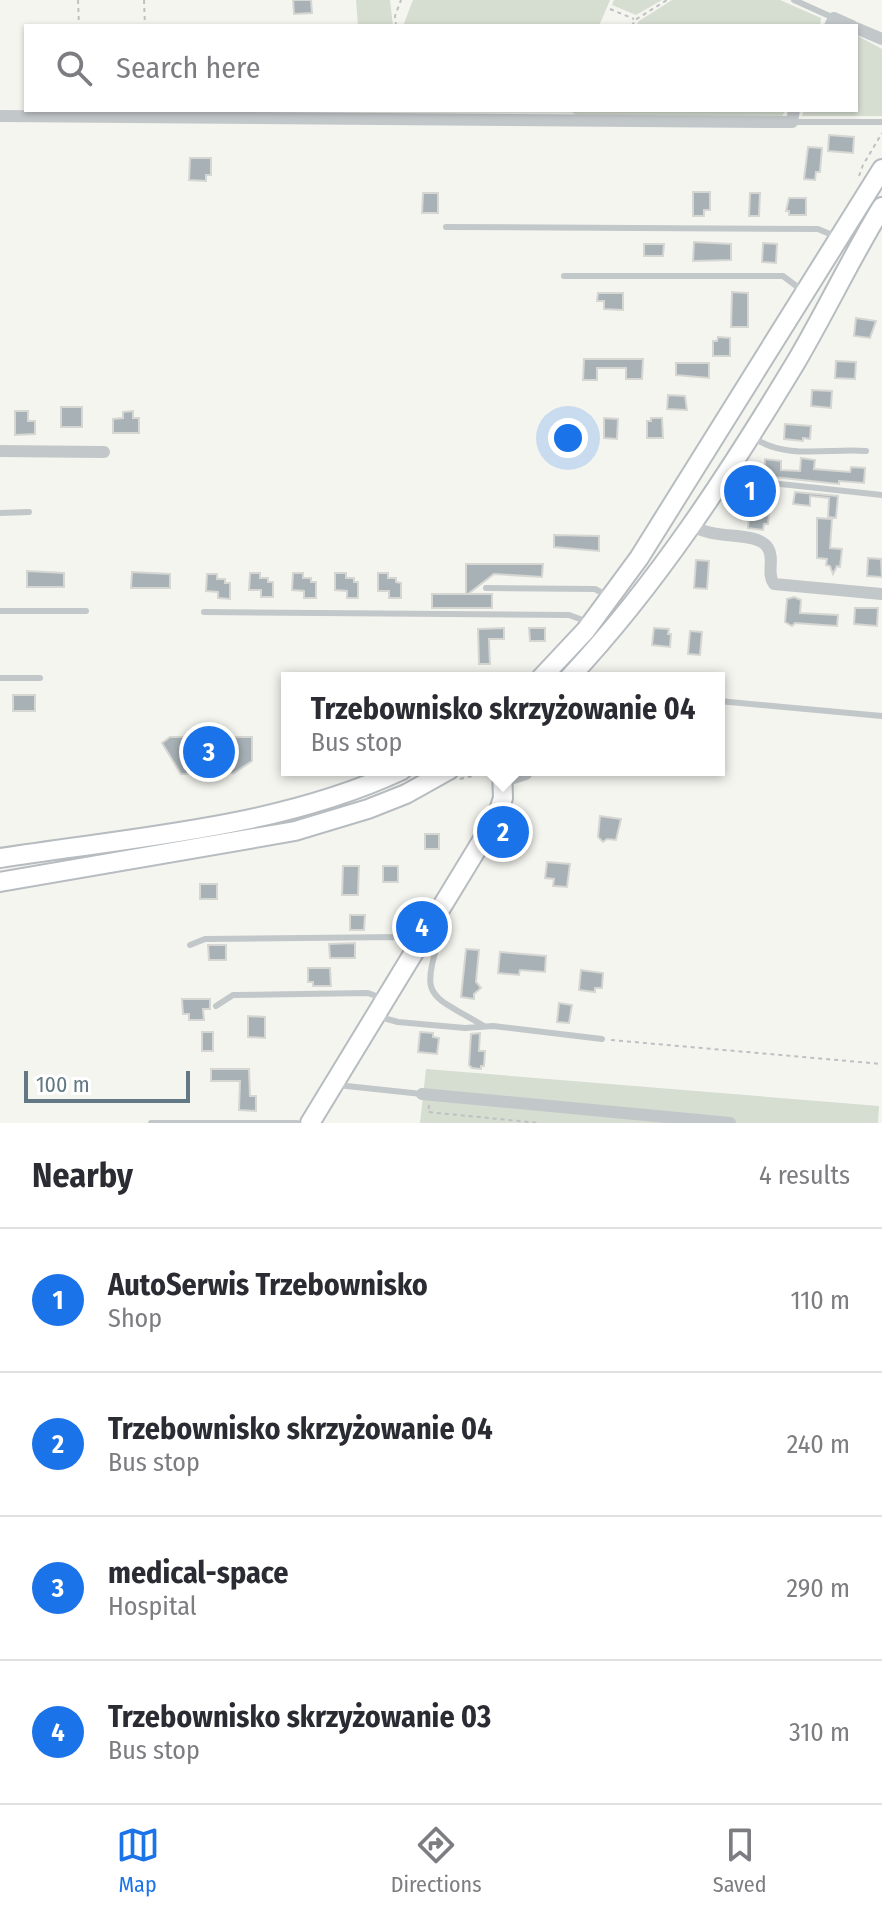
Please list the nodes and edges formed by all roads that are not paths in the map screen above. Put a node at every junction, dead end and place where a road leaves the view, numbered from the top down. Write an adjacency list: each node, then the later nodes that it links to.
1 (794, 0): 2 (lane)
2 (832, 22)
3 (858, 28): 4 (street)
4 (881, 36)
5 (0, 116): 6 (street)
6 (417, 116): 8 (street)
7 (793, 116): 8 (street); 9 (lane)
8 (495, 118)
9 (882, 122)
10 (882, 169): 13 (main road)
11 (882, 207): 17 (main road)
12 (446, 227): 13 (lane)
13 (839, 238): 15 (main road)
14 (564, 276): 15 (lane)
15 (806, 293): 16 (main road)
16 (763, 360): 17 (main road); 24 (main road)
17 (785, 378): 18 (main road)
18 (750, 436): 20 (lane); 22 (main road)
19 (0, 451): 21 (street)
20 (866, 451)
21 (104, 452)
22 (728, 472): 23 (lane); 27 (main road)
23 (882, 495)
24 (673, 506): 27 (main road); 30 (main road)
25 (29, 512): 26 (lane)
26 (0, 513)
27 (692, 525): 29 (street); 36 (main road)
28 (486, 588): 30 (lane)
29 (882, 594)
30 (612, 598): 34 (main road)
31 (0, 611): 32 (lane)
32 (86, 611)
33 (204, 612): 34 (lane)
34 (591, 624): 35 (main road)
35 (547, 672)
36 (574, 672)
37 (0, 678): 38 (lane)
38 (40, 678)
39 (725, 702): 40 (lane)
40 (882, 716)
41 (387, 776): 44 (main road)
42 (438, 776): 45 (main road)
43 (503, 776): 46 (main road)
44 (0, 858)
45 (0, 882)
46 (433, 923): 47 (main road); 51 (lane)
47 (421, 944): 48 (lane); 50 (main road)
48 (190, 945)
49 (216, 1006): 50 (lane)
50 (381, 1008): 51 (lane); 53 (main road)
51 (484, 1026): 52 (lane)
52 (602, 1039)
53 (334, 1085): 54 (lane); 57 (main road)
54 (426, 1095): 58 (street)
55 (151, 1123): 56 (lane)
56 (297, 1123)
57 (310, 1123)
58 (730, 1123)

